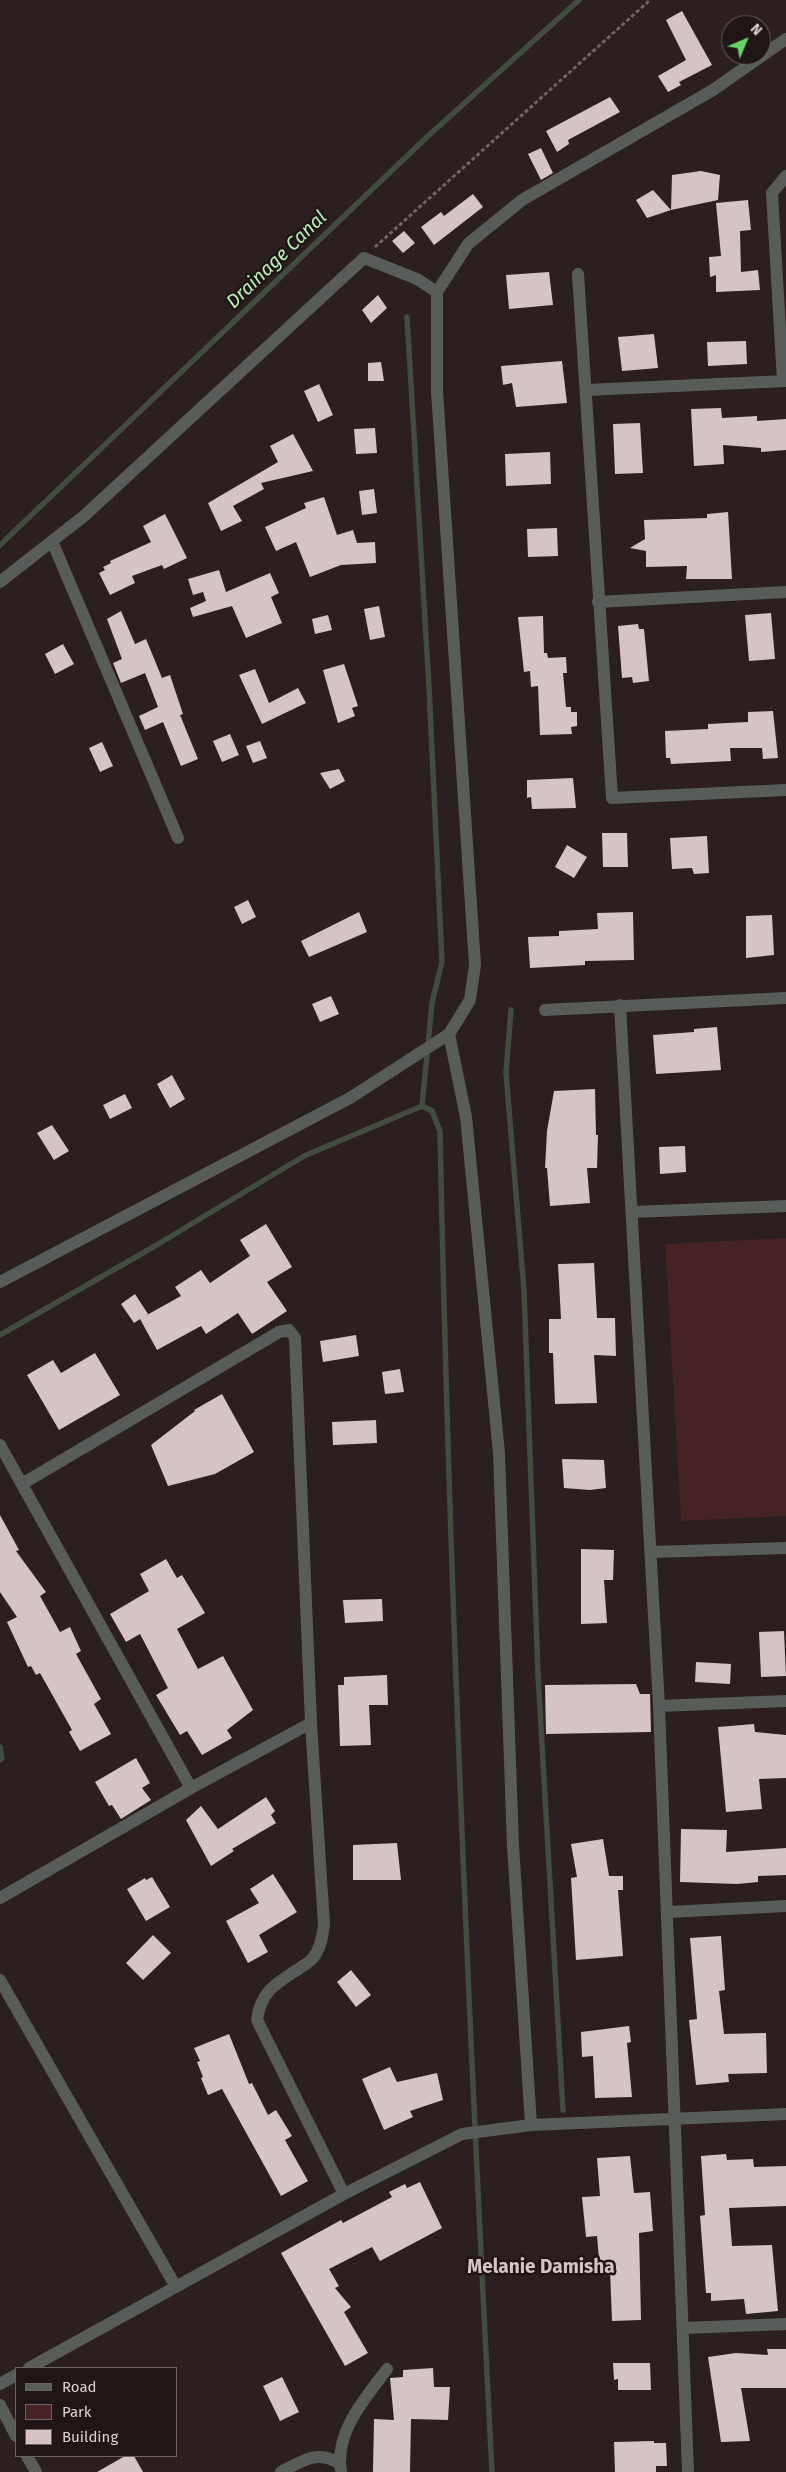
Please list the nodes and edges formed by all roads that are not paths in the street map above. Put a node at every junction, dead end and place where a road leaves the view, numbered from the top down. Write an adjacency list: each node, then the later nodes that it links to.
1 (786, 39): 4 (street)
2 (786, 176): 5 (street)
3 (578, 274): 6 (street)
4 (437, 292): 7 (street); 16 (street)
5 (784, 381): 6 (street)
6 (586, 390): 10 (street)
7 (52, 541): 8 (street); 12 (street)
8 (0, 582)
9 (786, 592): 10 (street)
10 (598, 602): 11 (street)
11 (786, 790)
12 (178, 838)
13 (786, 998): 14 (street)
14 (620, 1005): 15 (street); 18 (street)
15 (545, 1010)
16 (449, 1034): 19 (street); 34 (street)
17 (786, 1206): 18 (street)
18 (632, 1212): 23 (street)
19 (0, 1282)
20 (0, 1445): 21 (street)
21 (22, 1484): 26 (street); 27 (street)
22 (786, 1548): 23 (street)
23 (651, 1552): 25 (street)
24 (786, 1701): 25 (street)
25 (659, 1706): 30 (street)
26 (311, 1724): 27 (street); 35 (street)
27 (191, 1788): 28 (street)
28 (0, 1898)
29 (786, 1906): 30 (street)
30 (669, 1912): 33 (street)
31 (0, 1980): 36 (street)
32 (786, 2114): 33 (street)
33 (676, 2120): 34 (street); 38 (street)
34 (531, 2125): 35 (street)
35 (344, 2194): 36 (street)
36 (176, 2287): 39 (street)
37 (786, 2324): 38 (street)
38 (684, 2328): 49 (street)
39 (31, 2367)
40 (387, 2369): 46 (street)
41 (15, 2376): 42 (street)
42 (0, 2384)
43 (0, 2405): 44 (street)
44 (15, 2434)
45 (28, 2457): 47 (street)
46 (341, 2468): 48 (street)
47 (36, 2472)
48 (281, 2472)
49 (688, 2472)

